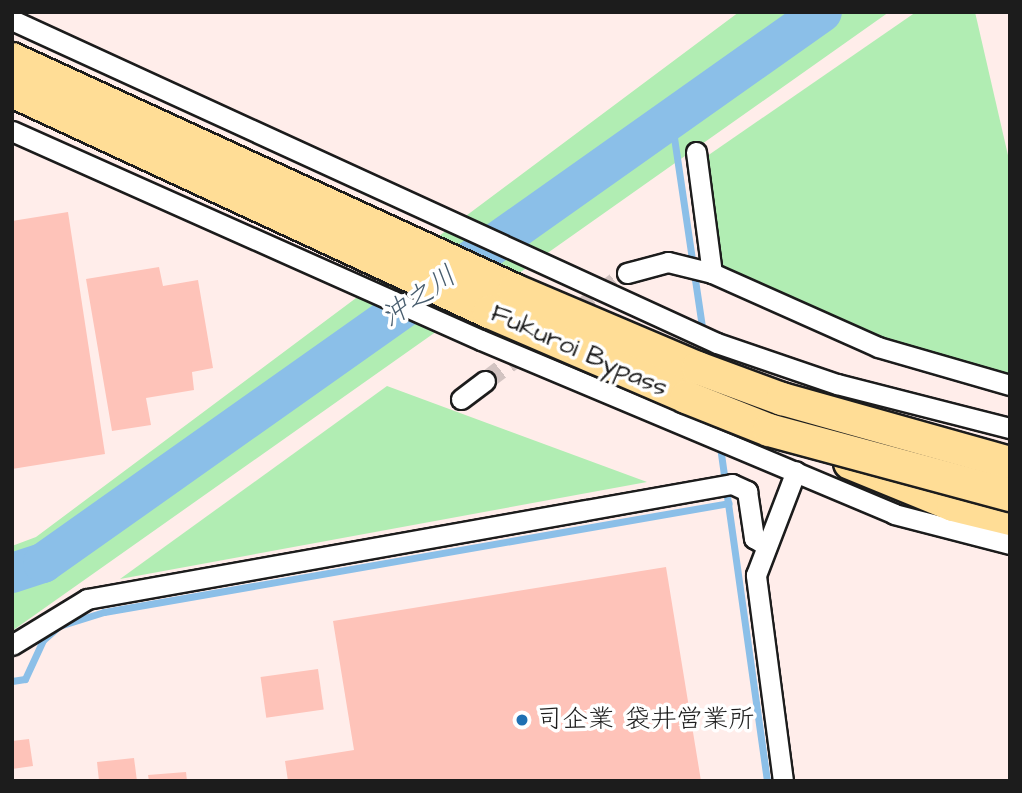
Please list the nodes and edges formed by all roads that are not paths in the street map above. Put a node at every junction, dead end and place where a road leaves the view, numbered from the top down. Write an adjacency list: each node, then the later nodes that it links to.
1 (12, 20): 12 (street)
2 (12, 59): 10 (highway, Fukuroi Bypass, bridge)
3 (12, 91): 13 (highway, Fukuroi Bypass, bridge)
4 (12, 131): 16 (street)
5 (696, 152): 7 (street)
6 (627, 273): 7 (street)
7 (712, 273): 9 (street)
8 (485, 381): 11 (street)
9 (1010, 385)
10 (782, 399): 14 (highway); 15 (highway, Fukuroi Bypass, bridge)
11 (461, 400)
12 (1010, 428)
13 (769, 430): 17 (highway, Fukuroi Bypass, bridge); 18 (highway)
14 (1010, 451)
15 (1010, 463)
16 (796, 471): 19 (street); 20 (street)
17 (1010, 495)
18 (1010, 519)
19 (1010, 544)
20 (767, 546): 21 (street); 22 (street)
21 (12, 645)
22 (783, 781)

